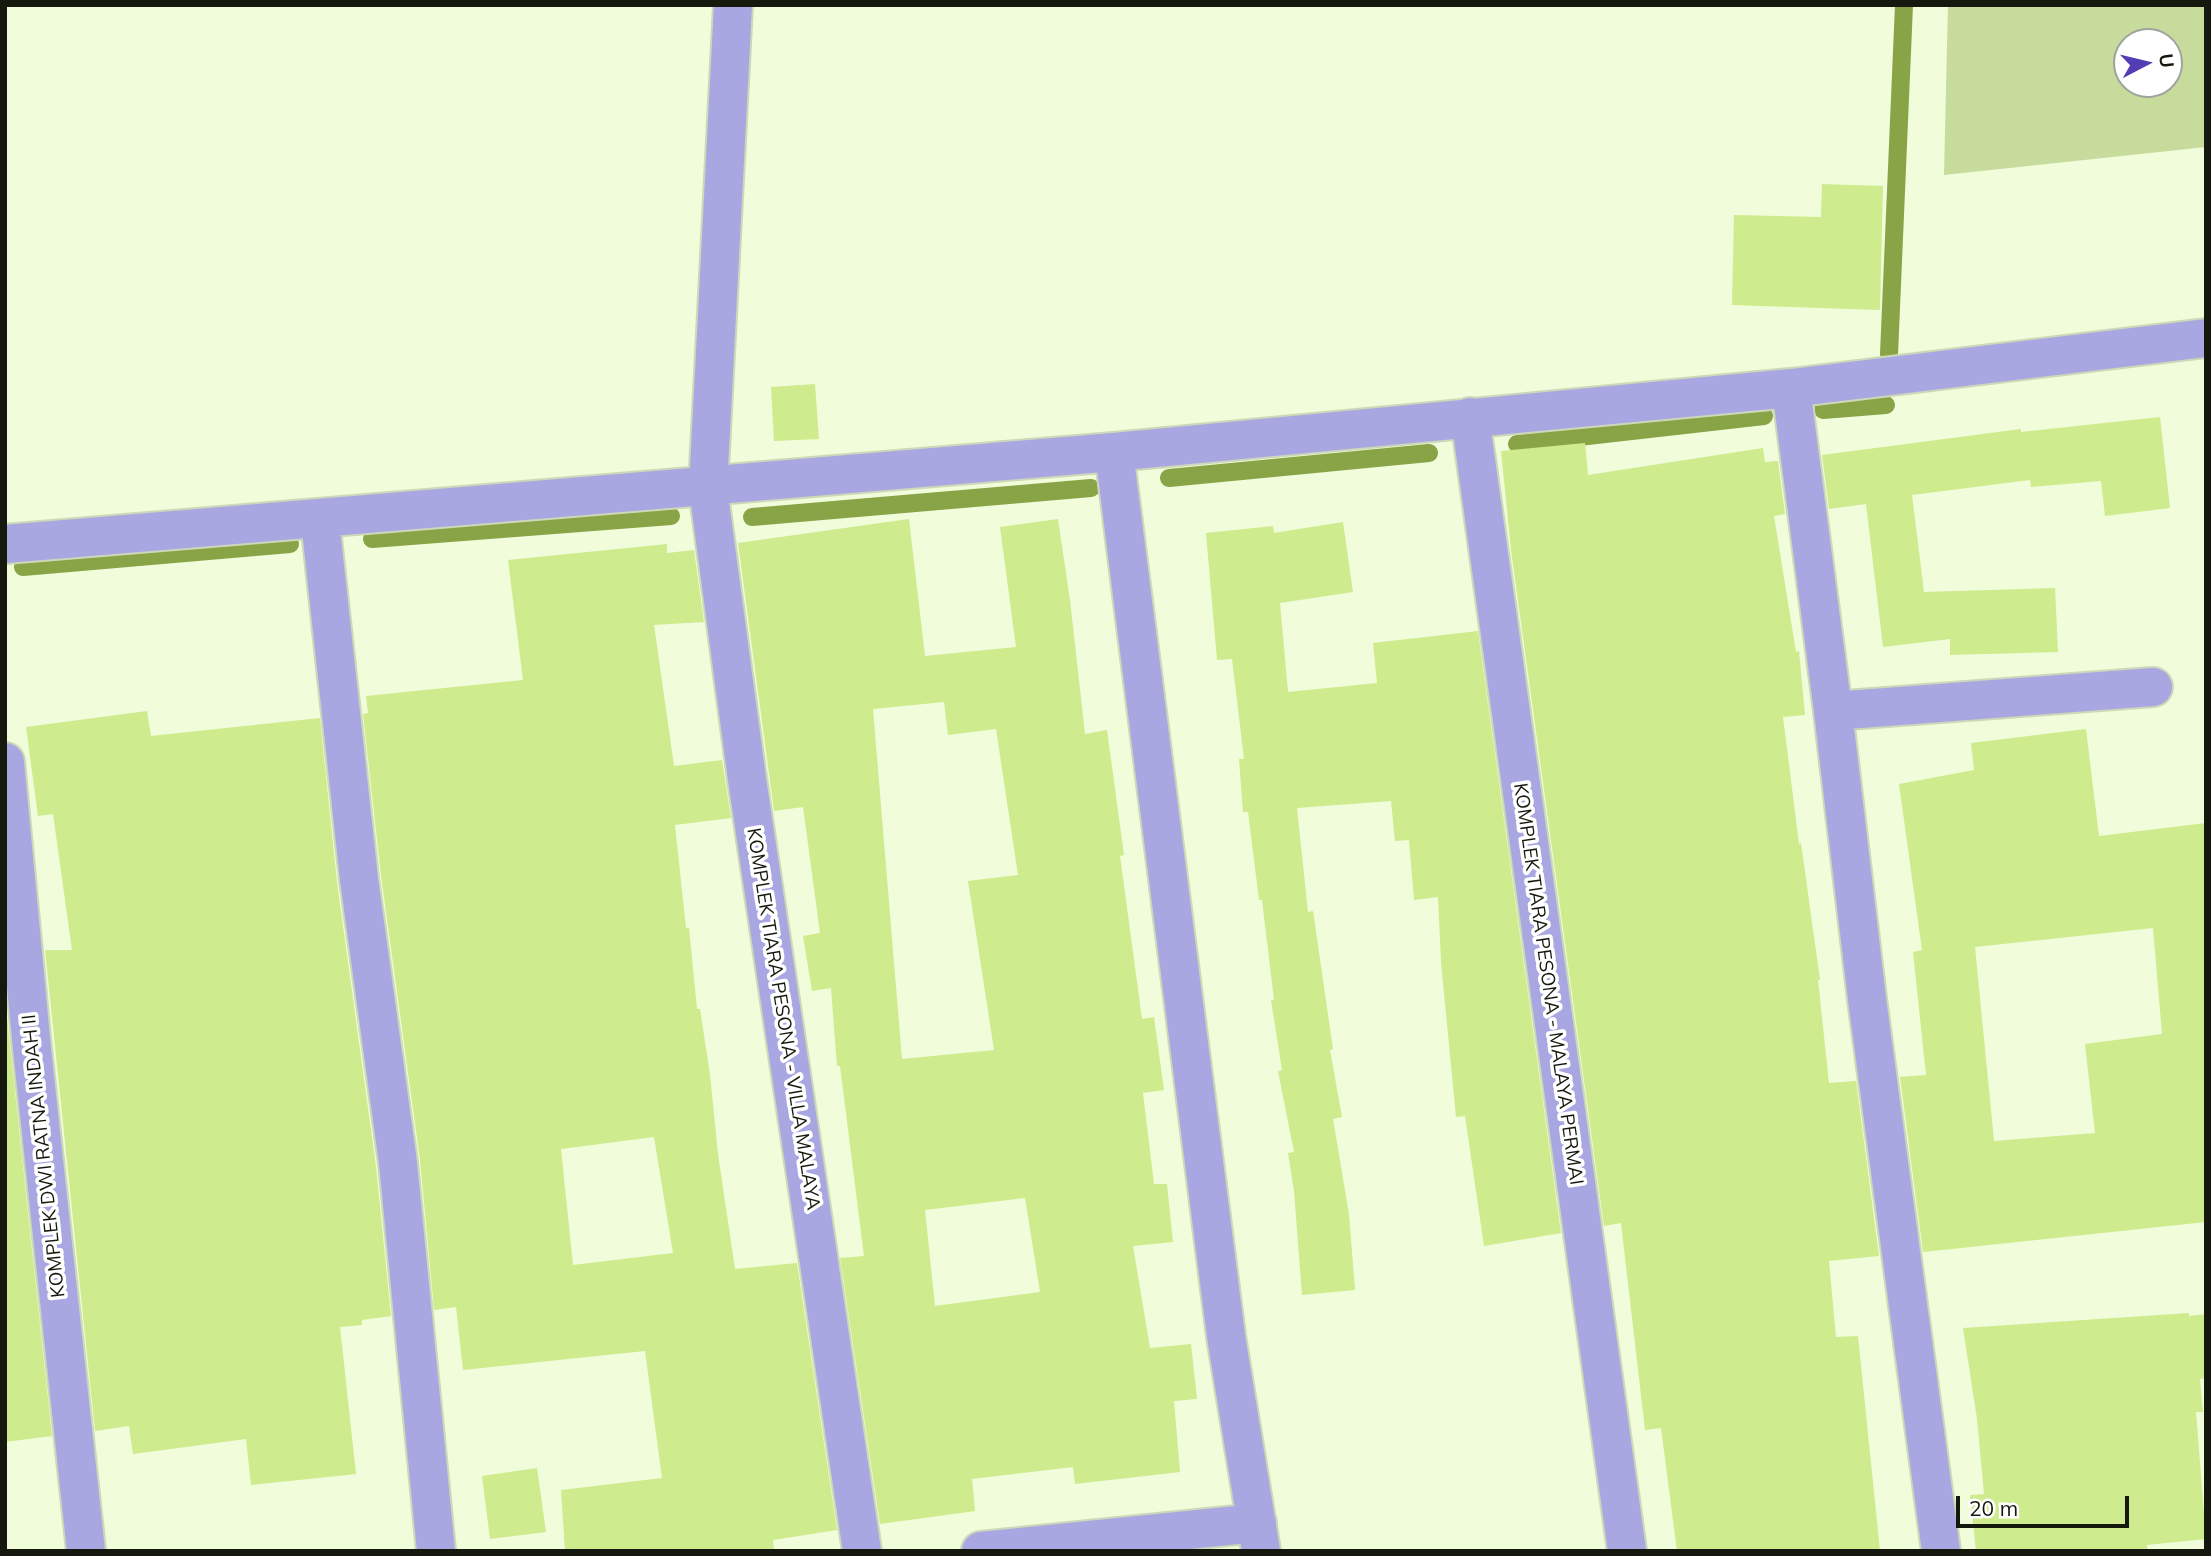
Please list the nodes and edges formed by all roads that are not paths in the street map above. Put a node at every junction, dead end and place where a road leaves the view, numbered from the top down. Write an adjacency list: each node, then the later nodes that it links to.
1 (733, 5): 6 (street, KOMPLEK TIARA PESONA - VILLA MALAYA)
2 (2206, 338): 3 (street)
3 (1791, 388): 4 (street); 10 (street)
4 (1470, 417): 5 (street); 17 (street, KOMPLEK TIARA PESONA - MALAYA PERMAI)
5 (1114, 452): 6 (street); 12 (street)
6 (708, 488): 7 (street); 15 (street, KOMPLEK TIARA PESONA - VILLA MALAYA)
7 (320, 520): 8 (street); 14 (street)
8 (5, 544)
9 (2153, 687): 10 (street)
10 (1833, 710): 18 (street)
11 (5, 762): 13 (street, KOMPLEK DWI RATNA INDAH II)
12 (1259, 1537): 16 (street)
13 (86, 1551)
14 (436, 1551)
15 (862, 1551)
16 (981, 1551)
17 (1627, 1551)
18 (1941, 1551)

